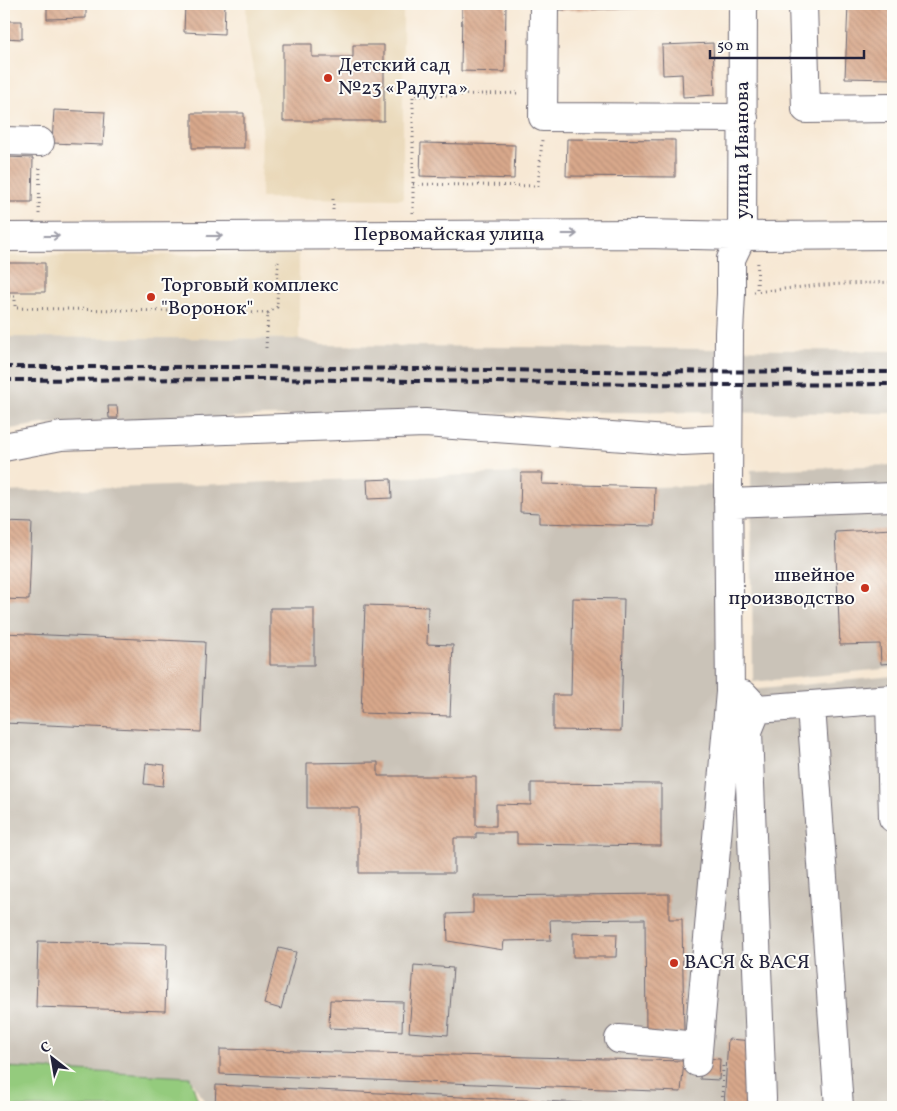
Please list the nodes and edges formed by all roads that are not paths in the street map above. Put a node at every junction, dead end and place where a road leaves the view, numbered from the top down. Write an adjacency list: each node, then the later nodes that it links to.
1 (544, 4): 5 (street)
2 (744, 4): 5 (street, улица Иванова)
3 (802, 4): 4 (street)
4 (893, 108)
5 (744, 118): 9 (street, улица Иванова)
6 (4, 141): 7 (street)
7 (40, 142)
8 (893, 235): 9 (street, Первомайская улица)
9 (742, 236): 10 (street, Первомайская улица, one-way to 9); 11 (street)
10 (4, 237)
11 (728, 439): 12 (street); 14 (street)
12 (4, 447)
13 (893, 497): 14 (street)
14 (728, 503): 15 (street)
15 (730, 679): 18 (street); 20 (street)
16 (891, 700): 17 (street); 19 (street)
17 (811, 706): 18 (street); 22 (street)
18 (757, 709): 21 (street)
19 (893, 818)
20 (619, 1040)
21 (762, 1099)
22 (838, 1107)

